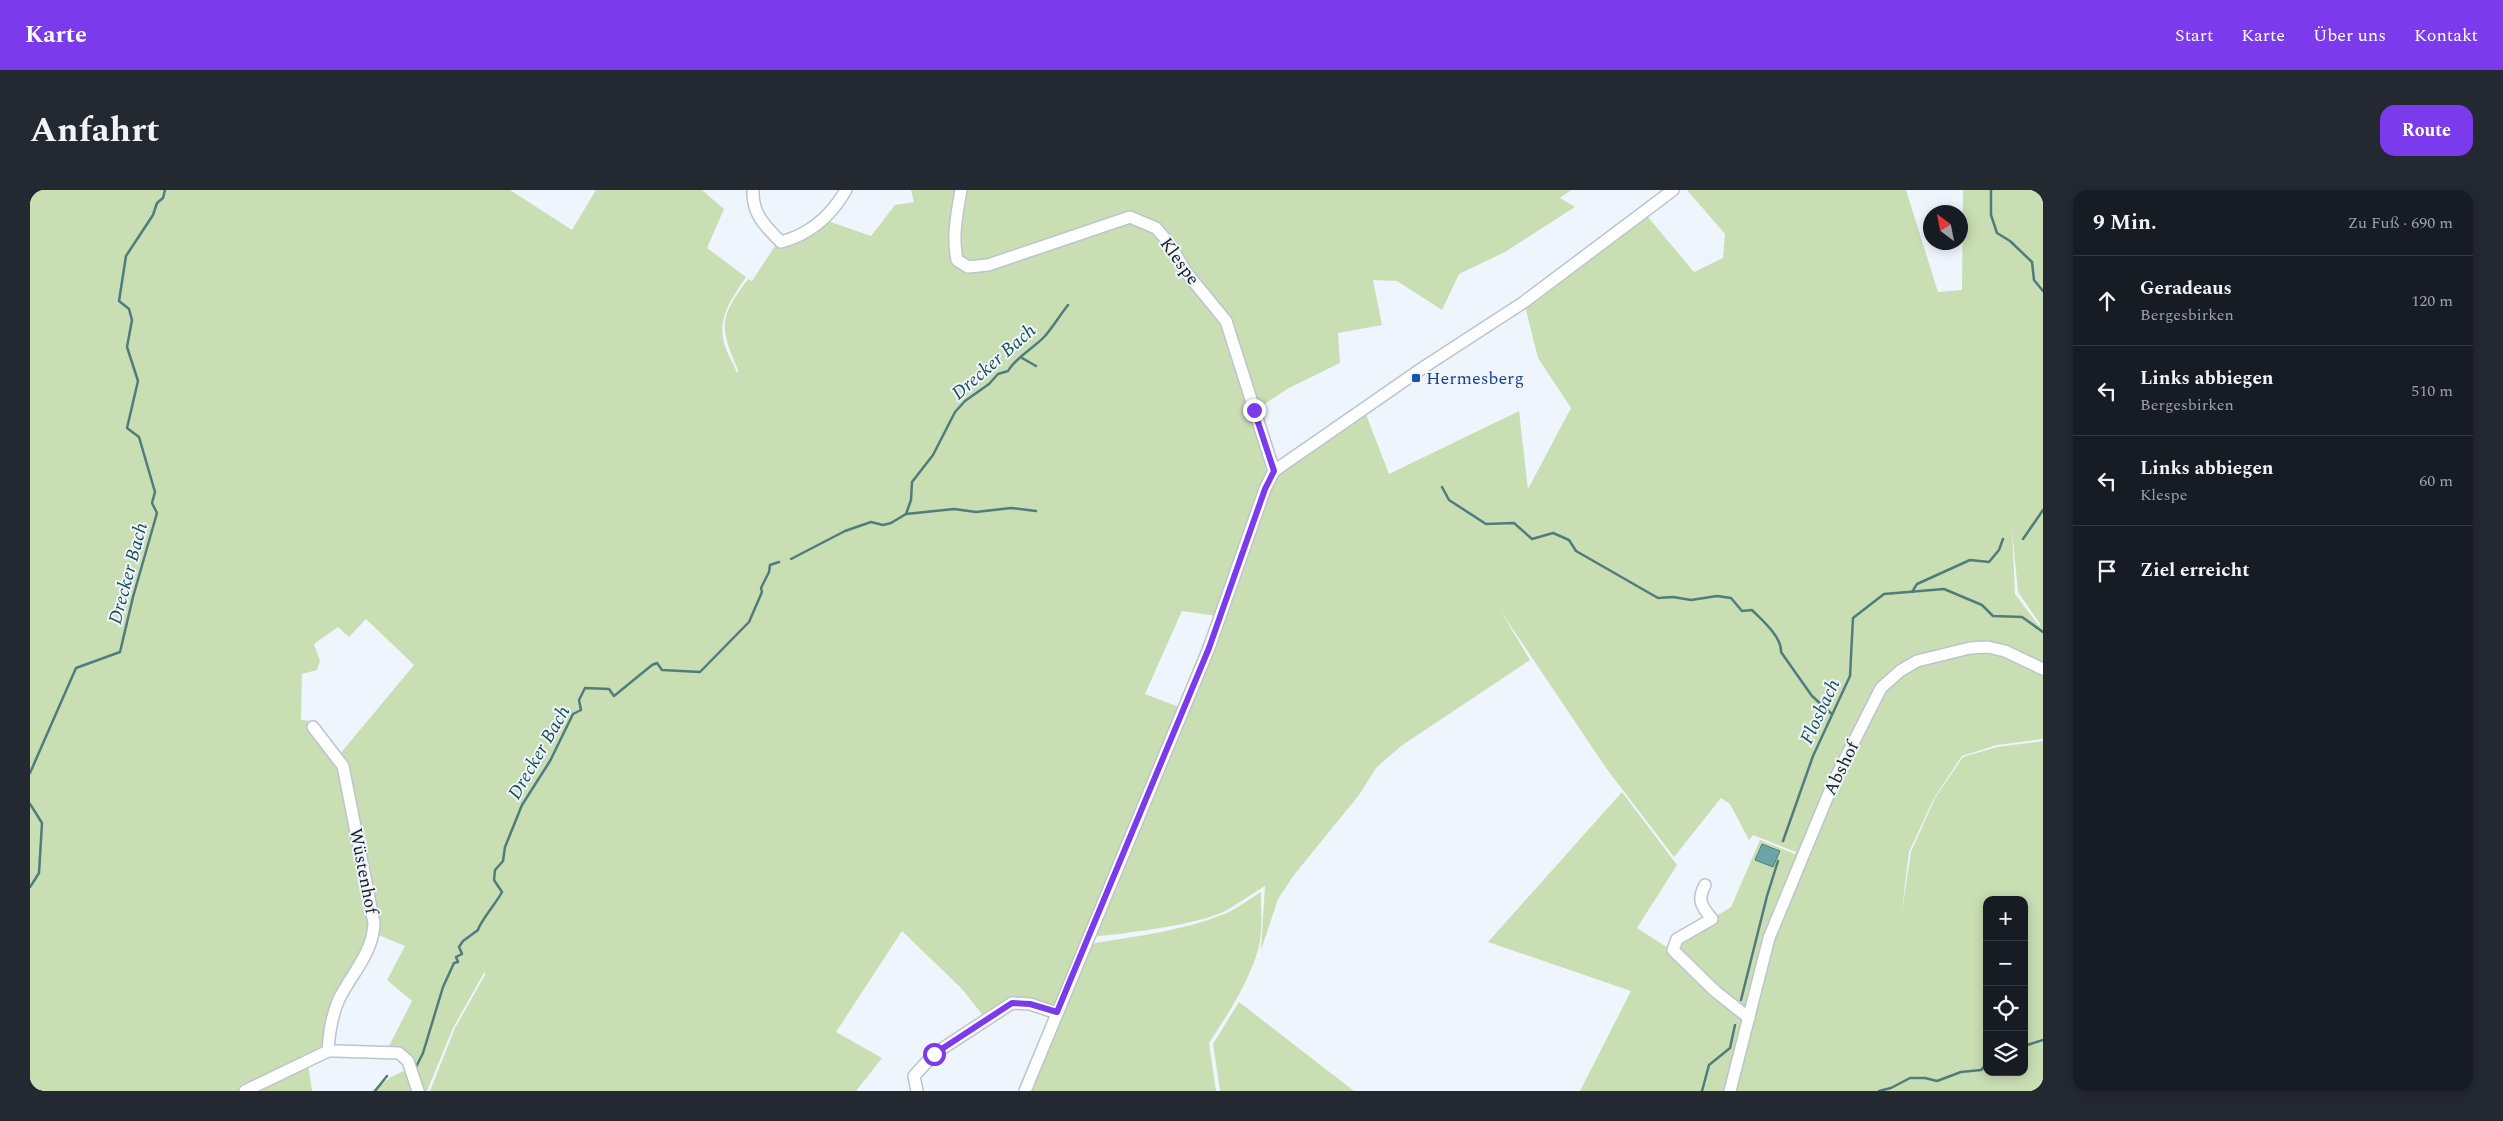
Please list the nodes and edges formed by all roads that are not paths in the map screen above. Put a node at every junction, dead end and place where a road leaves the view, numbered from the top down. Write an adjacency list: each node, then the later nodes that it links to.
1 (753, 190): 2 (street)
2 (846, 190)
3 (961, 190): 5 (street, Klespe)
4 (1673, 190): 5 (street)
5 (1274, 471): 9 (street)
6 (2043, 669): 10 (street, Abshof)
7 (313, 727): 11 (street, Wüstenhof)
8 (1705, 885): 10 (street)
9 (1057, 1012): 14 (street); 15 (street)
10 (1749, 1018): 16 (street, Abshof)
11 (328, 1051): 12 (street); 13 (street)
12 (245, 1091)
13 (418, 1091)
14 (917, 1091)
15 (1025, 1091)
16 (1730, 1091)

